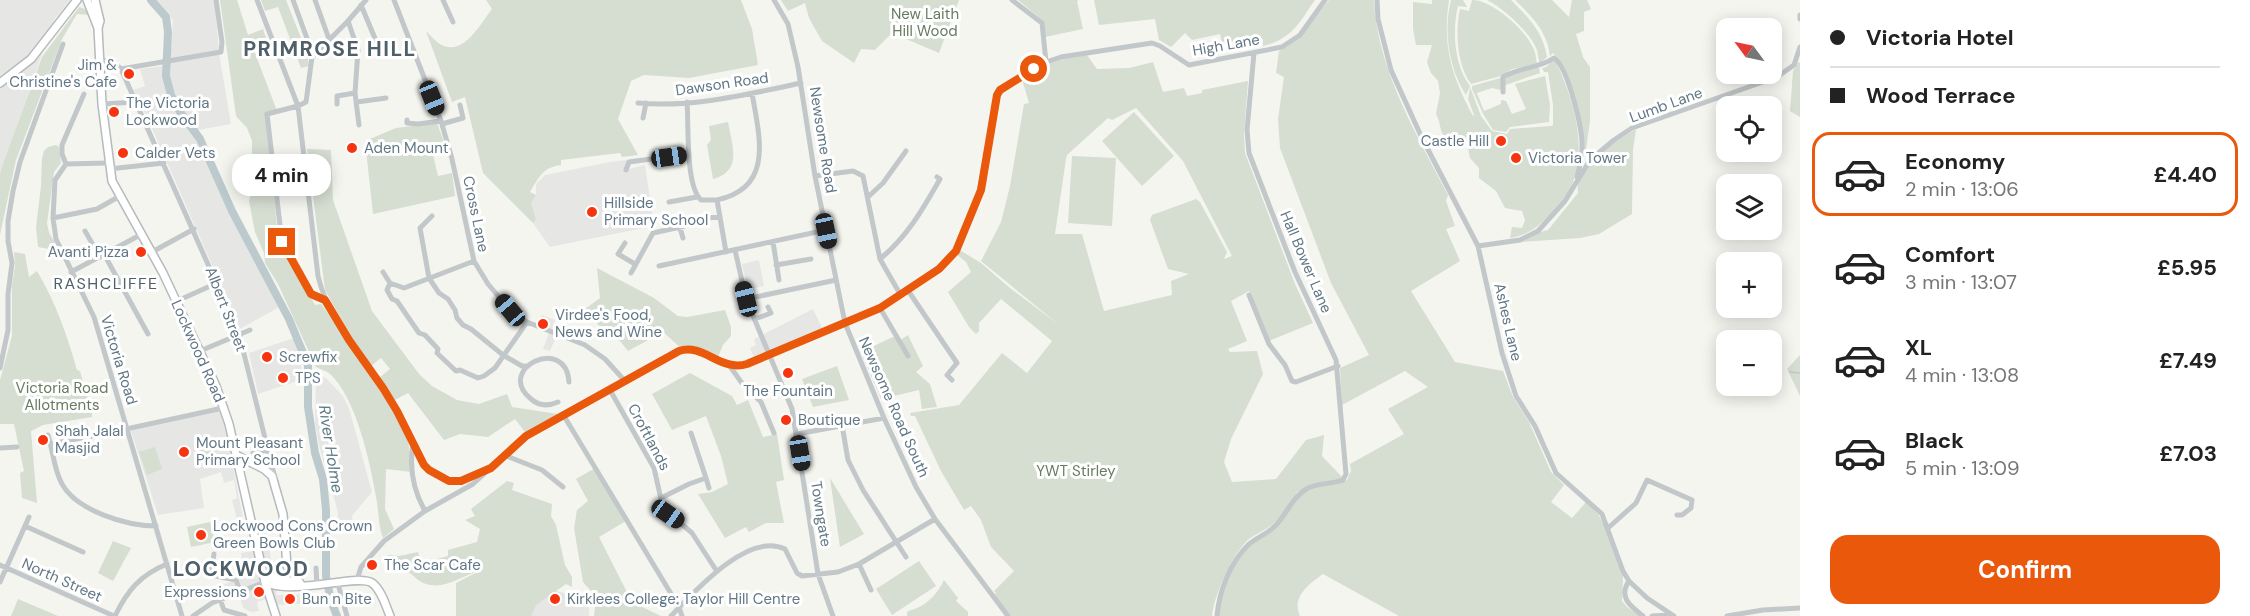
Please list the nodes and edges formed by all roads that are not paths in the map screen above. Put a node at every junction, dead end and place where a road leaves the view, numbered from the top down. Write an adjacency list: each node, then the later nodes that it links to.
1 (216, 0): 25 (street)
2 (257, 0): 41 (street)
3 (293, 0): 22 (street)
4 (315, 0): 17 (street)
5 (366, 0): 14 (street)
6 (394, 0): 44 (street, Cross Lane)
7 (443, 0): 16 (street)
8 (774, 0): 27 (street, Newsome Road)
9 (1012, 0): 24 (street)
10 (1325, 0): 21 (street, High Lane)
11 (1377, 0): 71 (street, Ashes Lane)
12 (76, 1): 13 (main road); 26 (main road)
13 (91, 1): 23 (main road, Lockwood Road)
14 (361, 5): 15 (street); 20 (street)
15 (348, 21): 17 (street); 29 (street)
16 (453, 22)
17 (329, 39): 22 (street)
18 (63, 45): 104 (street)
19 (1800, 47): 54 (street, Lumb Lane)
20 (379, 48)
21 (1254, 53): 24 (street, High Lane); 111 (street, Hall Bower Lane)
22 (313, 55): 41 (street)
23 (100, 60): 25 (street); 37 (main road, Lockwood Road)
24 (1046, 62): 90 (street, High Lane)
25 (121, 69): 33 (street, Albert Street)
26 (0, 83)
27 (801, 83): 30 (street, Dawson Road); 52 (street, Newsome Road)
28 (1503, 92): 54 (street)
29 (355, 93): 34 (street); 38 (street)
30 (752, 93): 35 (street, Dawson Road); 58 (street)
31 (84, 94): 49 (street, Victoria Road)
32 (383, 96): 34 (street)
33 (136, 102): 37 (street); 48 (street, Albert Street)
34 (357, 102): 45 (street)
35 (687, 102): 39 (street, Dawson Road); 47 (street)
36 (638, 103): 39 (street, Dawson Road)
37 (102, 104): 50 (main road, Lockwood Road)
38 (337, 104)
39 (646, 104): 42 (street)
40 (460, 105): 44 (street)
41 (298, 106): 94 (street); 94 (street)
42 (643, 118)
43 (407, 120): 44 (street)
44 (442, 123): 78 (street, Cross Lane)
45 (359, 125)
46 (906, 151): 57 (street)
47 (688, 154): 51 (street); 56 (street)
48 (164, 163): 50 (street); 64 (street, Albert Street)
49 (66, 164): 50 (street); 61 (street, Victoria Road)
50 (109, 166): 55 (main road, Lockwood Road)
51 (626, 170)
52 (815, 176): 57 (street); 66 (street, Newsome Road)
53 (940, 179): 76 (street)
54 (1577, 181): 71 (street, Lumb Lane)
55 (120, 196): 61 (street); 67 (main road, Lockwood Road)
56 (697, 197): 58 (street); 59 (street)
57 (868, 197): 76 (street)
58 (717, 200): 60 (street)
59 (669, 202)
60 (720, 216): 63 (street); 74 (street)
61 (53, 218): 82 (street, Victoria Road)
62 (428, 218): 85 (street)
63 (680, 228): 68 (street); 79 (street)
64 (194, 229): 73 (street); 88 (street, Albert Street)
65 (85, 231): 75 (street)
66 (826, 231): 69 (street); 87 (street, Newsome Road)
67 (142, 234): 73 (main road, Lockwood Road); 75 (street)
68 (683, 238)
69 (773, 242): 72 (street); 80 (street)
70 (625, 243): 79 (street)
71 (1478, 246): 149 (street, Ashes Lane)
72 (735, 250): 74 (street); 93 (street, Towngate)
73 (152, 252): 95 (main road, Lockwood Road)
74 (726, 252): 81 (street)
75 (102, 255): 82 (street); 102 (street)
76 (880, 258): 91 (street)
77 (811, 259): 80 (street)
78 (474, 261): 85 (street); 99 (street, Cross Lane)
79 (635, 264): 84 (street)
80 (776, 265): 86 (street)
81 (659, 266)
82 (71, 272): 122 (street, Victoria Road)
83 (384, 272): 89 (street)
84 (631, 273)
85 (429, 278): 89 (street); 107 (street)
86 (779, 280)
87 (836, 280): 93 (street); 100 (street, Newsome Road)
88 (217, 283): 95 (street); 103 (street, Albert Street)
89 (390, 283): 107 (street)
90 (907, 289): 91 (street, High Lane); 113 (street)
91 (900, 294): 97 (street, High Lane)
92 (1249, 295): 111 (street)
93 (746, 299): 98 (street, Towngate)
94 (325, 300): 128 (street)
95 (177, 301): 105 (main road, Lockwood Road)
96 (768, 307): 98 (street)
97 (880, 308): 100 (street, High Lane); 108 (street)
98 (755, 319): 106 (street, Towngate)
99 (527, 322): 107 (street); 114 (street, Cross Lane)
100 (845, 323): 106 (street, High Lane); 120 (street, Newsome Road South)
101 (250, 330): 103 (street)
102 (148, 334)
103 (239, 334): 105 (street); 133 (street, Albert Street)
104 (3, 350): 112 (street)
105 (200, 351): 118 (main road, Lockwood Road)
106 (770, 354): 109 (street, High Lane); 125 (street, Towngate)
107 (503, 355): 110 (street)
108 (908, 356)
109 (729, 365): 114 (street); 124 (street)
110 (526, 366): 115 (street); 117 (street)
111 (1338, 366): 188 (street, Hall Bower Lane)
112 (0, 368)
113 (952, 380)
114 (625, 381): 116 (street)
115 (569, 382)
116 (610, 390): 119 (street); 142 (street, Croftlands)
117 (558, 402)
118 (223, 408): 122 (street); 135 (main road, Lockwood Road)
119 (564, 416): 136 (street); 173 (street)
120 (884, 418): 121 (street); 146 (street, Newsome Road South)
121 (842, 425): 125 (street); 150 (street)
122 (129, 428): 127 (street); 148 (street, Victoria Road)
123 (691, 433): 129 (street)
124 (774, 433)
125 (797, 434): 160 (street, Towngate)
126 (48, 435): 127 (street)
127 (51, 444): 148 (street)
128 (413, 444): 137 (street); 143 (street)
129 (696, 445): 132 (street); 138 (street)
130 (17, 447): 131 (street)
131 (0, 448)
132 (688, 448)
133 (268, 450): 134 (street); 139 (street, Albert Street)
134 (253, 453)
135 (236, 455): 139 (main road); 165 (main road, Lockwood Road)
136 (504, 455): 137 (street); 140 (street)
137 (491, 468): 143 (street)
138 (706, 478): 141 (street); 142 (street)
139 (274, 482): 167 (main road, Albert Street)
140 (563, 487)
141 (709, 488)
142 (661, 498): 159 (street, Croftlands)
143 (425, 511): 154 (street)
144 (1677, 515): 149 (street)
145 (29, 517): 147 (street)
146 (935, 519): 150 (street); 187 (street, Newsome Road South)
147 (25, 526): 151 (street); 157 (street)
148 (156, 526): 155 (street, Victoria Road)
149 (1608, 528): 163 (street, Ashes Lane)
150 (897, 542): 153 (street); 156 (street)
151 (83, 552)
152 (214, 554): 170 (street)
153 (906, 557)
154 (365, 563): 161 (street); 162 (street)
155 (167, 564): 172 (street, Victoria Road); 176 (street)
156 (859, 564): 160 (street); 169 (street)
157 (3, 566): 164 (street); 176 (street, North Street)
158 (316, 568): 168 (street)
159 (716, 570): 160 (street); 173 (street)
160 (818, 574): 186 (street, Towngate)
161 (357, 580): 162 (main road); 166 (main road)
162 (365, 580): 183 (main road)
163 (1629, 580): 175 (street, Ashes Lane); 189 (street)
164 (0, 582)
165 (265, 582): 167 (main road); 170 (street); 181 (main road, Lockwood Road)
166 (336, 584): 168 (main road); 182 (street)
167 (303, 585): 168 (main road)
168 (318, 586)
169 (871, 590)
170 (240, 591): 171 (street)
171 (220, 599): 179 (street); 180 (street)
172 (181, 607): 177 (street, Victoria Road); 178 (street, Victoria Road)
173 (679, 607): 184 (street); 185 (street)
174 (1800, 608): 191 (street)
175 (1673, 615): 190 (street)
176 (114, 616)
177 (182, 616)
178 (188, 616)
179 (194, 616)
180 (245, 616)
181 (276, 616)
182 (347, 616)
183 (390, 616)
184 (671, 616)
185 (682, 616)
186 (833, 616)
187 (1008, 616)
188 (1217, 616)
189 (1643, 616)
190 (1652, 616)
191 (1727, 616)

